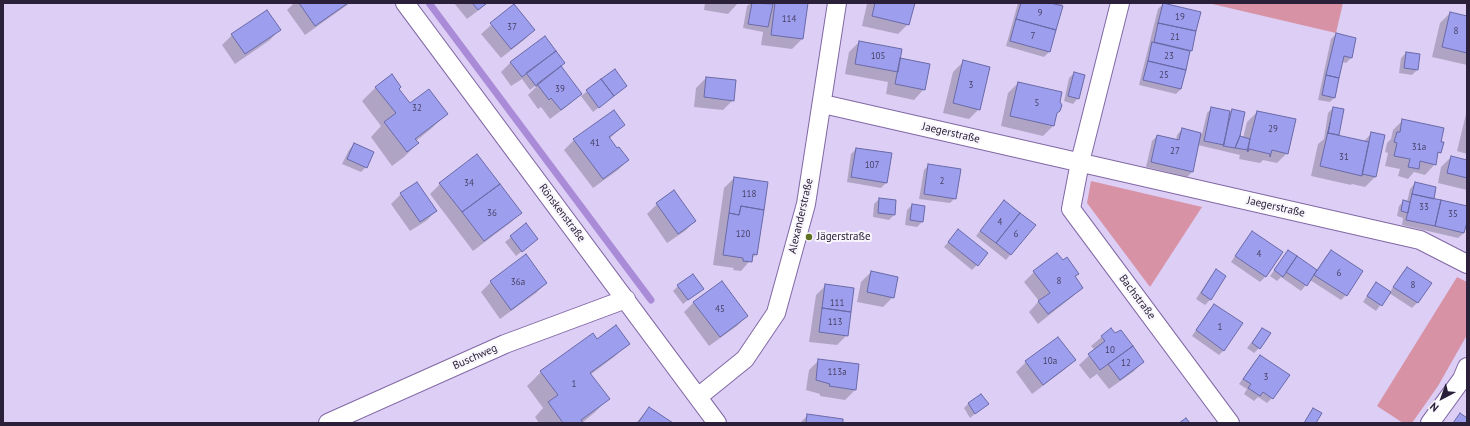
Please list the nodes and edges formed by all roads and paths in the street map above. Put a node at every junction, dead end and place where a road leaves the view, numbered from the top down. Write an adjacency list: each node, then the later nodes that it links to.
1 (406, 3): 7 (street, Rönskenstraße)
2 (837, 3): 4 (street, Alexanderstraße)
3 (1120, 3): 5 (street)
4 (822, 104): 5 (street, Jaegerstraße); 9 (street, Alexanderstraße)
5 (1080, 162): 6 (street, Jaegerstraße); 12 (street, Bachstraße)
6 (1467, 264)
7 (626, 299): 9 (street, Rönskenstraße); 10 (street, Buschweg)
8 (1467, 367): 13 (street)
9 (698, 397): 11 (street, Rönskenstraße)
10 (328, 423)
11 (717, 423)
12 (1230, 423)
13 (1430, 423)

